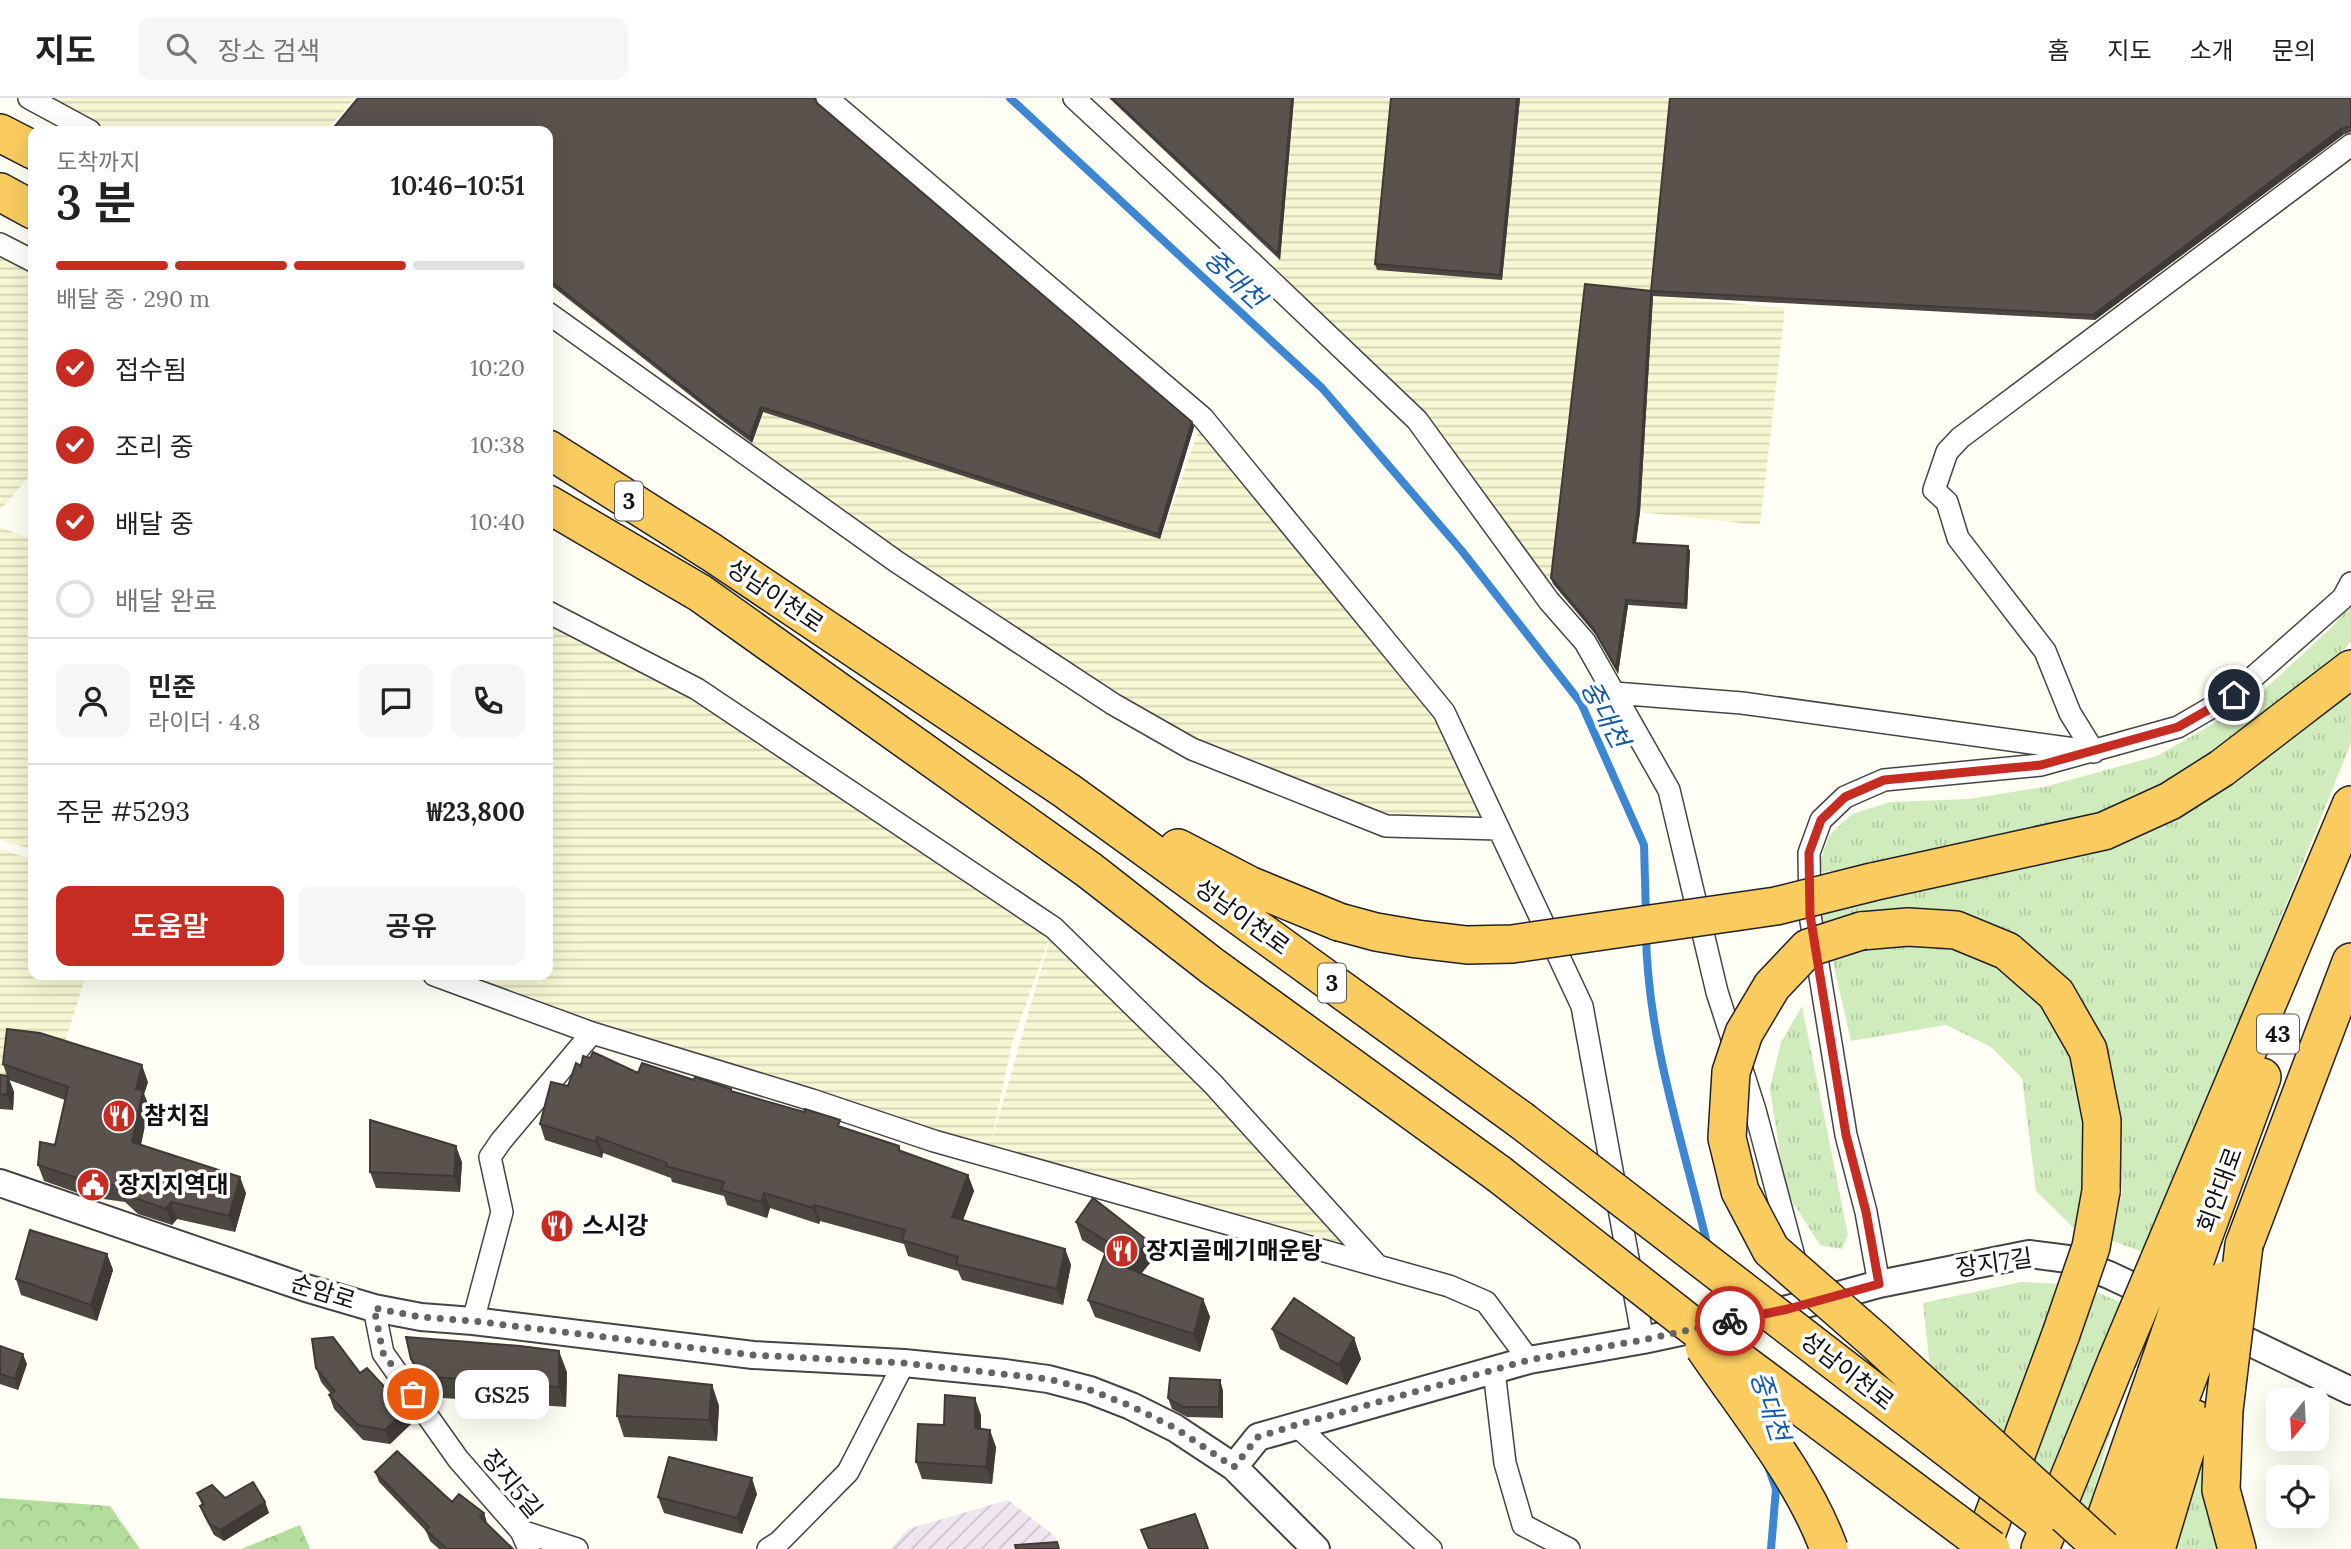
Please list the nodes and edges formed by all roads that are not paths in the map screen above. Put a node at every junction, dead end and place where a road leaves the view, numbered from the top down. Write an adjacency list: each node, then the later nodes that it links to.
1 (29, 98): 4 (street)
2 (827, 98): 22 (street)
3 (1074, 98): 18 (street)
4 (81, 126)
5 (0, 133): 7 (highway)
6 (2351, 145): 19 (street)
7 (28, 147)
8 (0, 192): 9 (highway)
9 (28, 208)
10 (0, 244): 11 (street)
11 (28, 258)
12 (553, 317): 22 (street)
13 (553, 452): 20 (highway, 성남이천로 / 3)
14 (553, 507): 33 (highway, 성남이천로 / 3, bridge)
15 (2351, 583): 19 (street)
16 (553, 615): 29 (street)
17 (2351, 669): 20 (highway, bridge)
18 (1614, 693): 19 (street); 31 (street)
19 (2094, 752): 30 (street)
20 (1067, 791): 53 (highway, 성남이천로 / 3, bridge)
21 (2351, 805): 28 (highway)
22 (1499, 829): 35 (street)
23 (2351, 833): 28 (highway, 회안대로 / 43)
24 (2351, 962): 40 (highway, 회안대로 / 43, bridge)
25 (449, 980): 26 (street)
26 (592, 1033): 29 (street); 34 (street)
27 (0, 1183): 32 (street, 순암로)
28 (2190, 1227): 40 (highway, 회안대로 / 43, bridge); 52 (highway, bridge)
29 (1377, 1265): 36 (street)
30 (1879, 1284): 31 (street, 장지7길); 39 (street, 장지7길)
31 (1797, 1307): 35 (street, 장지7길, bridge)
32 (374, 1308): 34 (street, 순암로); 43 (street, 장지5길)
33 (1685, 1320): 49 (highway, bridge); 51 (highway, 성남이천로 / 3, bridge)
34 (473, 1321): 37 (street, 순암로)
35 (1643, 1340): 36 (street, 장지7길)
36 (1529, 1360): 38 (street, 장지7길)
37 (904, 1363): 42 (street, 순암로); 45 (street)
38 (1494, 1370): 41 (street, 장지7길); 48 (street)
39 (2351, 1391)
40 (2191, 1393): 54 (highway, 회안대로 / 43); 56 (highway, 회안대로 / 43); 57 (highway); 58 (highway)
41 (1296, 1425): 42 (street, 장지7길); 47 (street)
42 (1234, 1467): 46 (street, 순암로)
43 (525, 1540): 44 (street)
44 (577, 1549)
45 (768, 1549)
46 (1316, 1549)
47 (1431, 1549)
48 (1569, 1549)
49 (1829, 1549)
50 (1981, 1549): 55 (highway, bridge)
51 (1991, 1549)
52 (2040, 1549)
53 (2077, 1549)
54 (2095, 1549)
55 (2103, 1549)
56 (2126, 1549)
57 (2157, 1549)
58 (2237, 1549)

